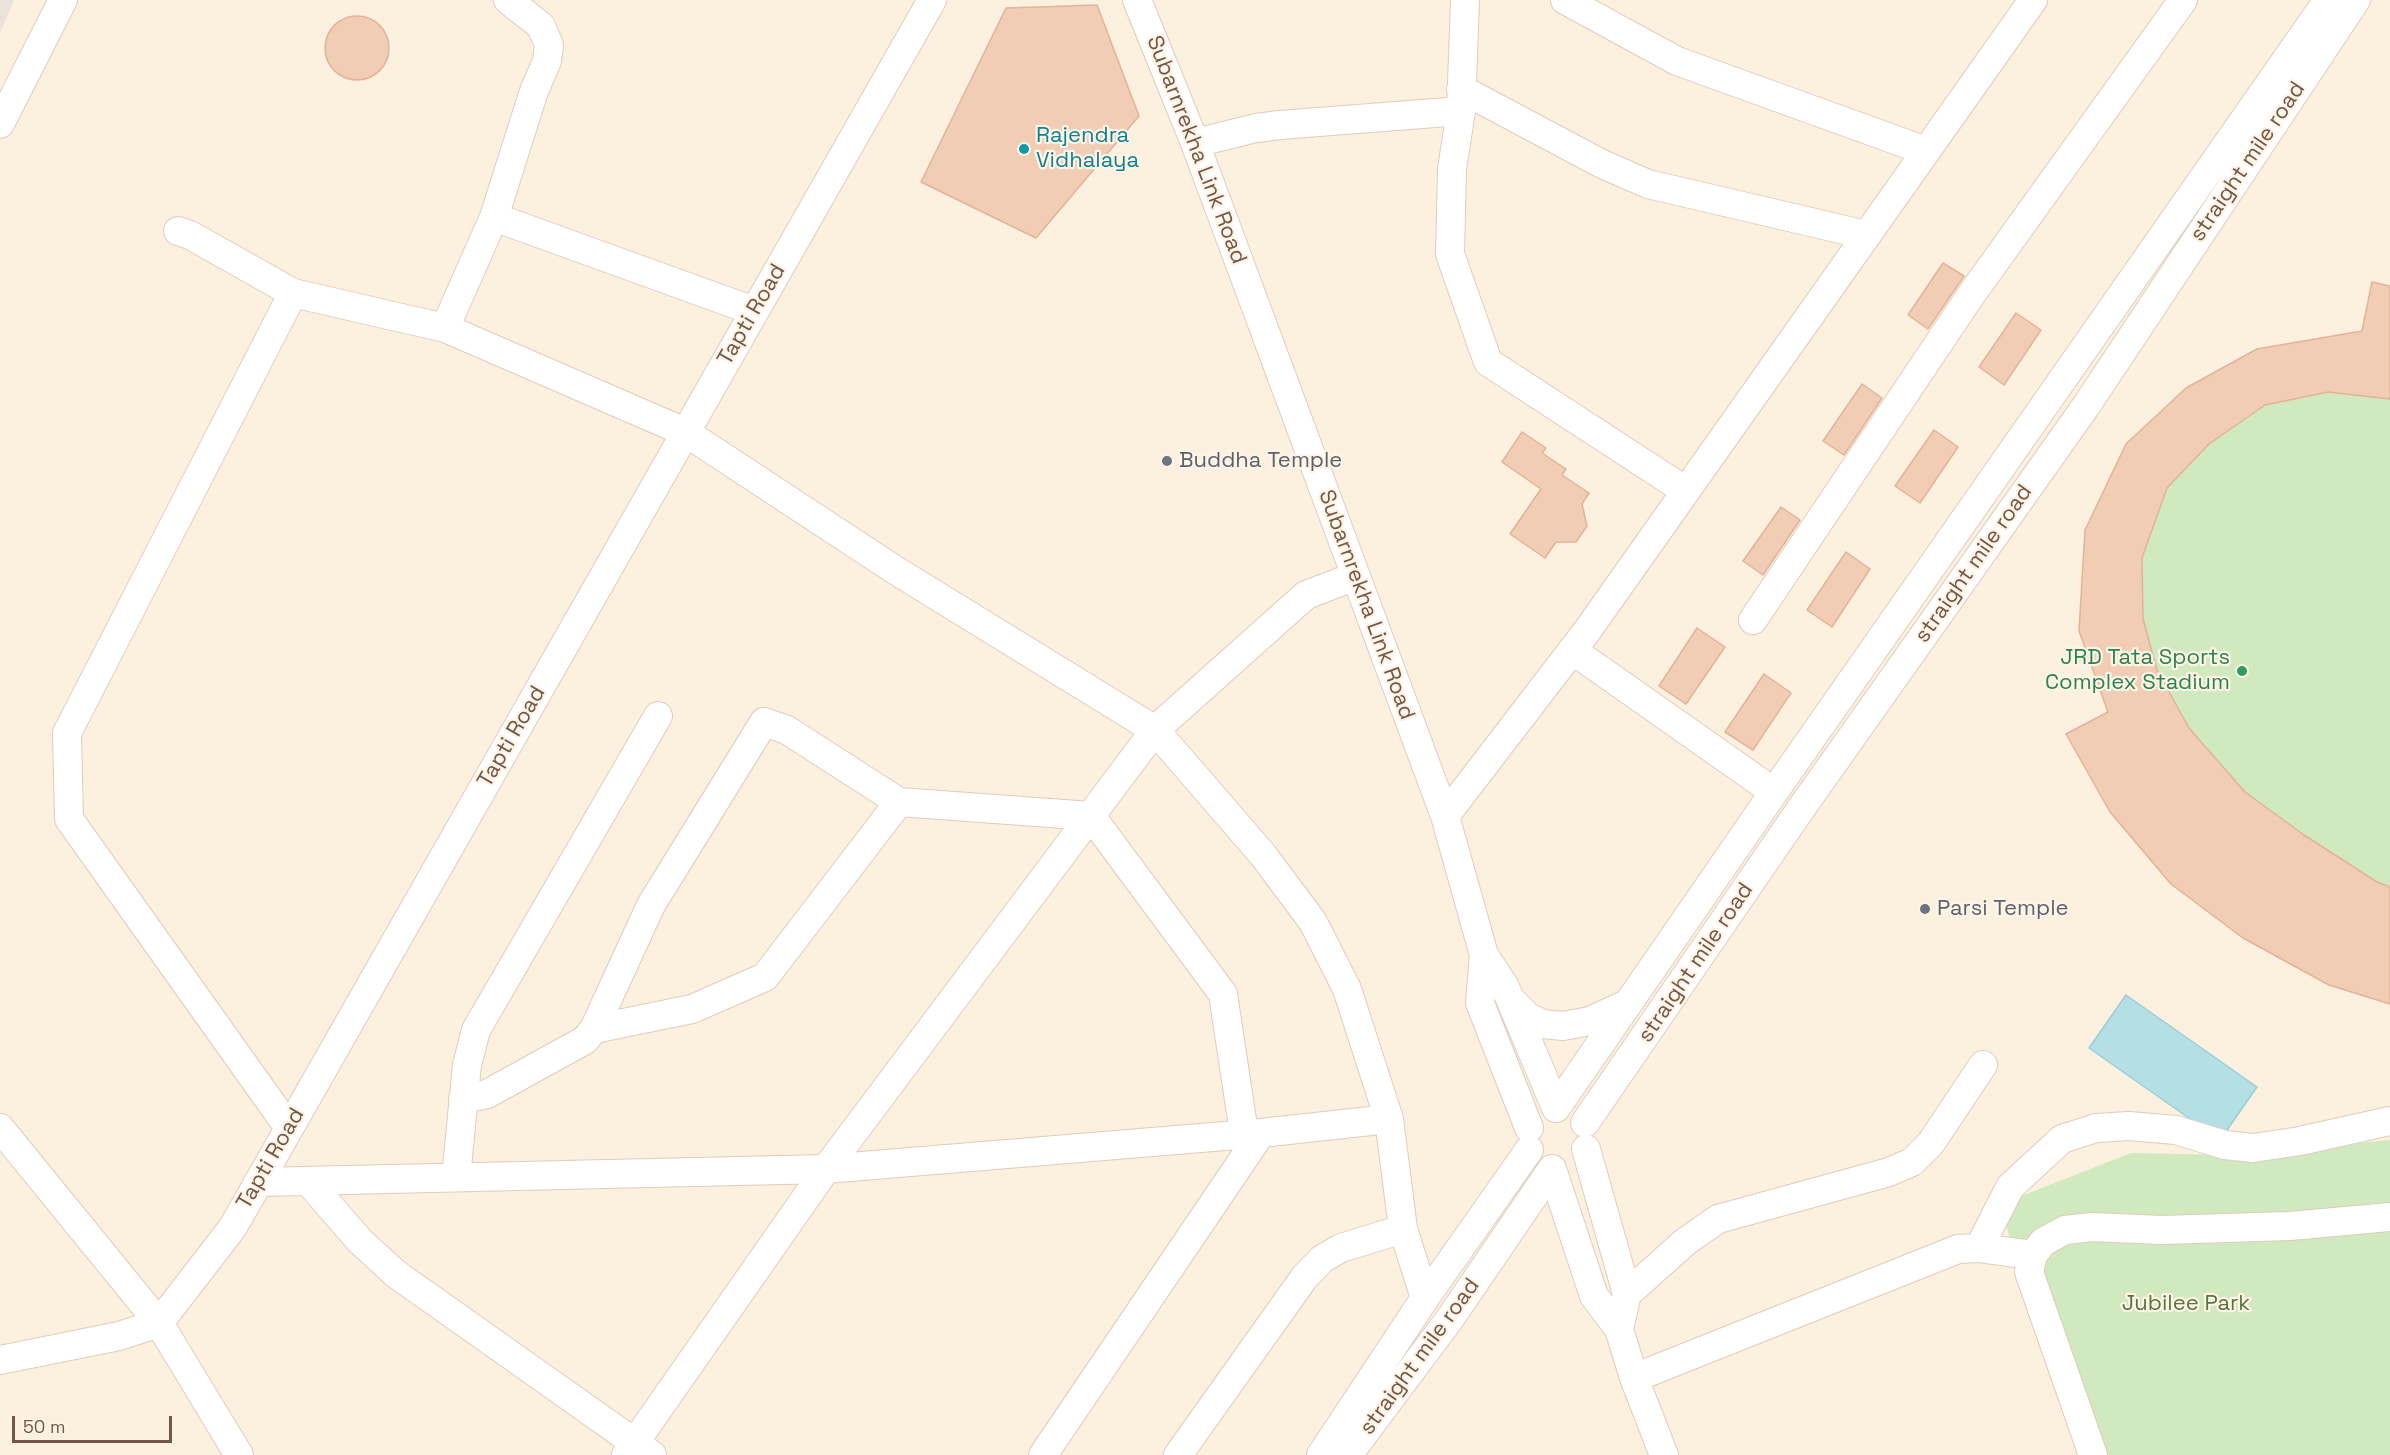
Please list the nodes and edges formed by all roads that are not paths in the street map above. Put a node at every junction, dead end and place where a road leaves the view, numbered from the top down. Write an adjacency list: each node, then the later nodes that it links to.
1 (63, 0): 12 (street)
2 (508, 0): 15 (street)
3 (932, 0): 19 (street, Tapti Road)
4 (1137, 0): 13 (street, Subarnrekha Link Road)
5 (1465, 0): 11 (street)
6 (1565, 0): 14 (street)
7 (2033, 0): 14 (street)
8 (2183, 0): 24 (street)
9 (2328, 0): 28 (street, straight mile road)
10 (2356, 0): 43 (street, straight mile road)
11 (1461, 100): 13 (street); 17 (street); 22 (street)
12 (0, 123)
13 (1195, 143): 23 (street, Subarnrekha Link Road)
14 (1926, 151): 17 (street)
15 (494, 217): 19 (street); 20 (street)
16 (178, 231): 18 (street)
17 (1866, 235): 22 (street)
18 (293, 293): 20 (street); 42 (street)
19 (754, 311): 21 (street, Tapti Road)
20 (445, 328): 21 (street)
21 (685, 432): 27 (street); 42 (street, Tapti Road)
22 (1686, 491): 25 (street)
23 (1356, 576): 27 (street); 31 (street, Subarnrekha Link Road)
24 (1753, 620)
25 (1572, 651): 28 (street); 31 (street)
26 (658, 716): 37 (street)
27 (1155, 730): 30 (street); 39 (street)
28 (1774, 792): 34 (street, straight mile road)
29 (899, 802): 30 (street); 35 (street); 35 (street)
30 (1091, 816): 45 (street); 46 (street)
31 (1444, 816): 32 (street, Subarnrekha Link Road)
32 (1484, 955): 33 (street, Subarnrekha Link Road); 44 (street)
33 (1511, 999): 34 (street); 38 (street, Subarnrekha Link Road)
34 (1627, 1004): 38 (street, straight mile road)
35 (594, 1029): 37 (street)
36 (1983, 1065): 55 (street)
37 (463, 1099): 48 (street)
38 (1556, 1108): 43 (street); 44 (street, straight mile road)
39 (1389, 1119): 45 (street); 52 (street)
40 (2390, 1121): 53 (street)
41 (0, 1128): 57 (street)
42 (289, 1128): 50 (street, Tapti Road)
43 (1586, 1136): 47 (street, straight mile road); 55 (street)
44 (1529, 1139): 47 (street); 56 (street, straight mile road)
45 (1251, 1140): 46 (street); 63 (street)
46 (826, 1169): 48 (street); 61 (street)
47 (1552, 1169): 58 (street); 66 (street, straight mile road)
48 (456, 1177): 49 (street)
49 (308, 1181): 50 (street); 61 (street)
50 (258, 1182): 57 (street, Tapti Road)
51 (2390, 1217): 54 (street)
52 (1403, 1229): 56 (street); 64 (street)
53 (1979, 1248): 54 (street); 60 (street)
54 (2033, 1256): 68 (street)
55 (1627, 1294): 58 (street)
56 (1425, 1298): 65 (street, straight mile road)
57 (159, 1323): 59 (street); 62 (street)
58 (1619, 1329): 60 (street)
59 (0, 1360)
60 (1634, 1378): 67 (street)
61 (637, 1451)
62 (239, 1455)
63 (1043, 1455)
64 (1178, 1455)
65 (1321, 1455)
66 (1348, 1455)
67 (1664, 1455)
68 (2093, 1455)

